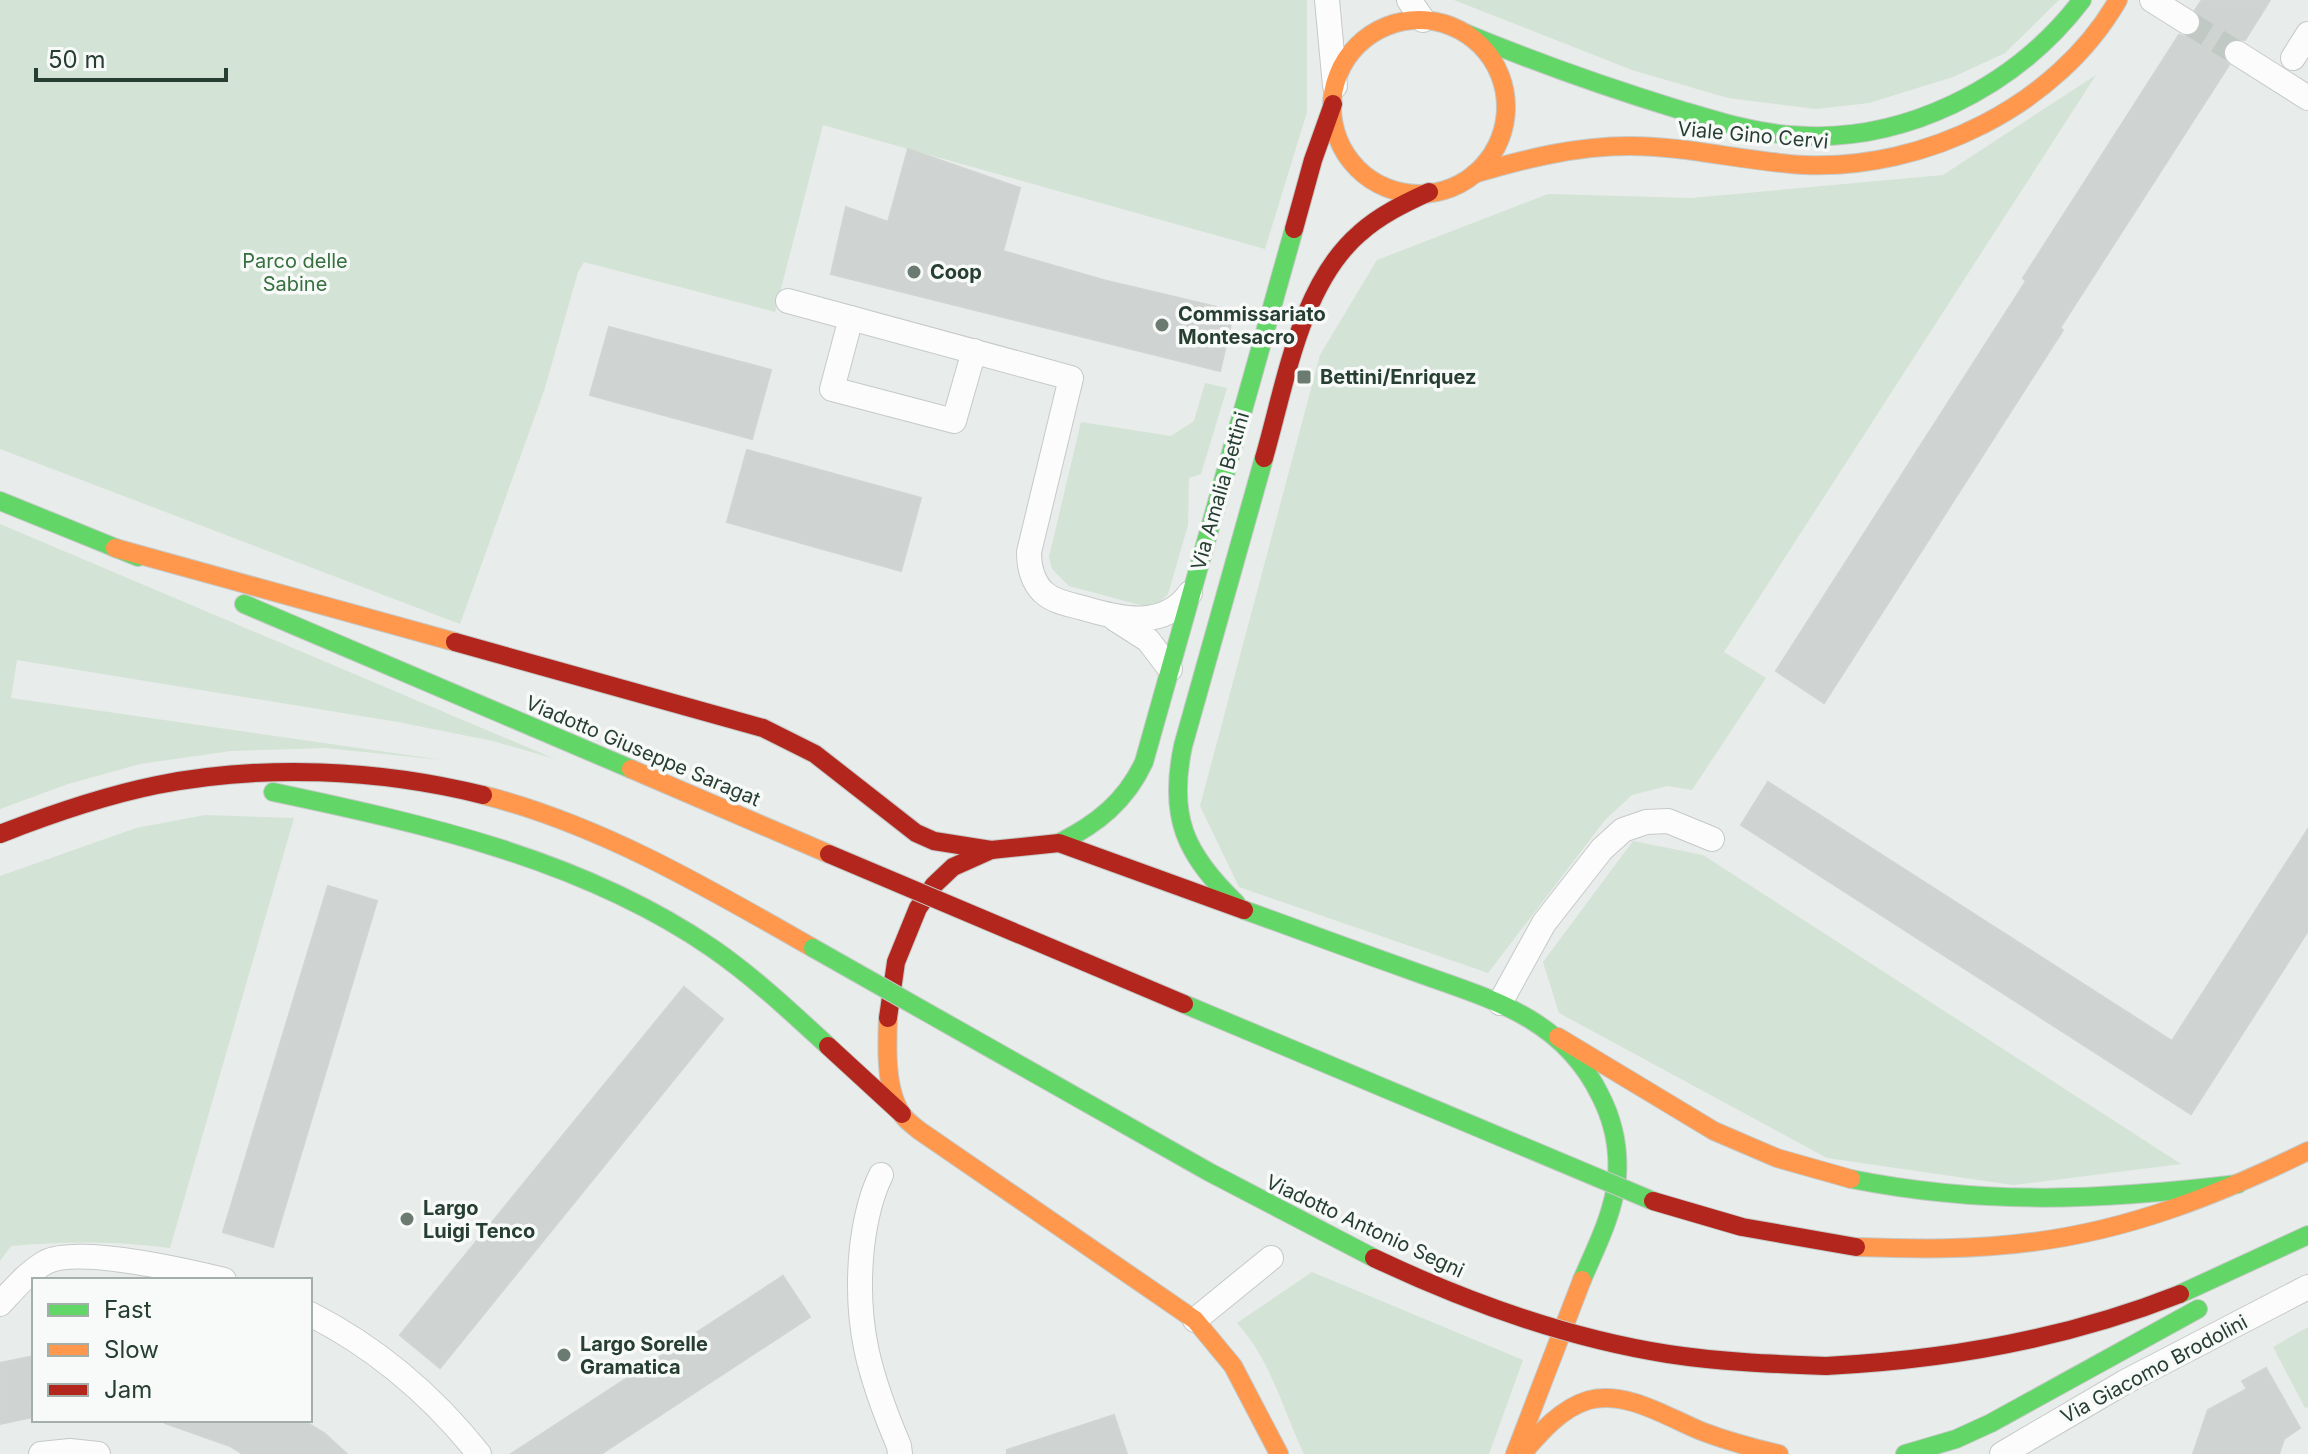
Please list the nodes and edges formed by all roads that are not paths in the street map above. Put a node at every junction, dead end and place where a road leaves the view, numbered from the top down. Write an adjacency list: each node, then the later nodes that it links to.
1 (1327, 0): 11 (street, Via Amalia Bettini)
2 (2082, 0): 7 (main road, Viale Gino Cervi)
3 (2118, 0): 13 (main road, Viale Gino Cervi)
4 (2152, 0): 6 (street)
5 (1416, 10): 7 (main road); 11 (main road)
6 (2187, 22)
7 (1465, 33): 13 (main road)
8 (2308, 34): 10 (street)
9 (2237, 53): 12 (street)
10 (2293, 58)
11 (1334, 95): 14 (main road); 20 (main road, Via Amalia Bettini)
12 (2308, 98)
13 (1474, 174): 14 (main road)
14 (1429, 192): 28 (main road)
15 (788, 301): 16 (street)
16 (851, 318): 17 (street); 17 (street)
17 (974, 351): 21 (street)
18 (0, 501): 19 (main road, Viadotto Giuseppe Saragat)
19 (115, 548): 27 (main road); 34 (main road, Viadotto Giuseppe Saragat, bridge)
20 (1192, 590): 21 (street); 22 (main road, Via Amalia Bettini)
21 (1113, 617): 22 (street)
22 (1170, 669): 26 (main road, Via Amalia Bettini)
23 (214, 779): 24 (main road); 31 (main road); 35 (main road, Viadotto Antonio Segni, bridge)
24 (0, 834)
25 (1712, 839): 29 (street)
26 (1059, 843): 27 (main road); 28 (main road)
27 (991, 850): 31 (main road)
28 (1241, 907): 29 (main road)
29 (1500, 1003): 30 (main road)
30 (1558, 1037): 34 (main road); 49 (main road)
31 (902, 1114): 41 (main road)
32 (2308, 1151): 34 (main road)
33 (881, 1175): 44 (street)
34 (2238, 1184)
35 (2307, 1235): 52 (main road)
36 (1271, 1258): 41 (street)
37 (213, 1278): 39 (street)
38 (2308, 1287): 53 (street, Via Giacomo Brodolini)
39 (0, 1304)
40 (312, 1315): 47 (street)
41 (1195, 1320): 42 (main road)
42 (1256, 1409): 43 (main road); 48 (main road)
43 (1254, 1442)
44 (903, 1451)
45 (41, 1454): 46 (street)
46 (98, 1454)
47 (479, 1454)
48 (1279, 1454)
49 (1515, 1454)
50 (1522, 1454): 51 (main road)
51 (1779, 1454)
52 (1905, 1454)
53 (2002, 1454)

